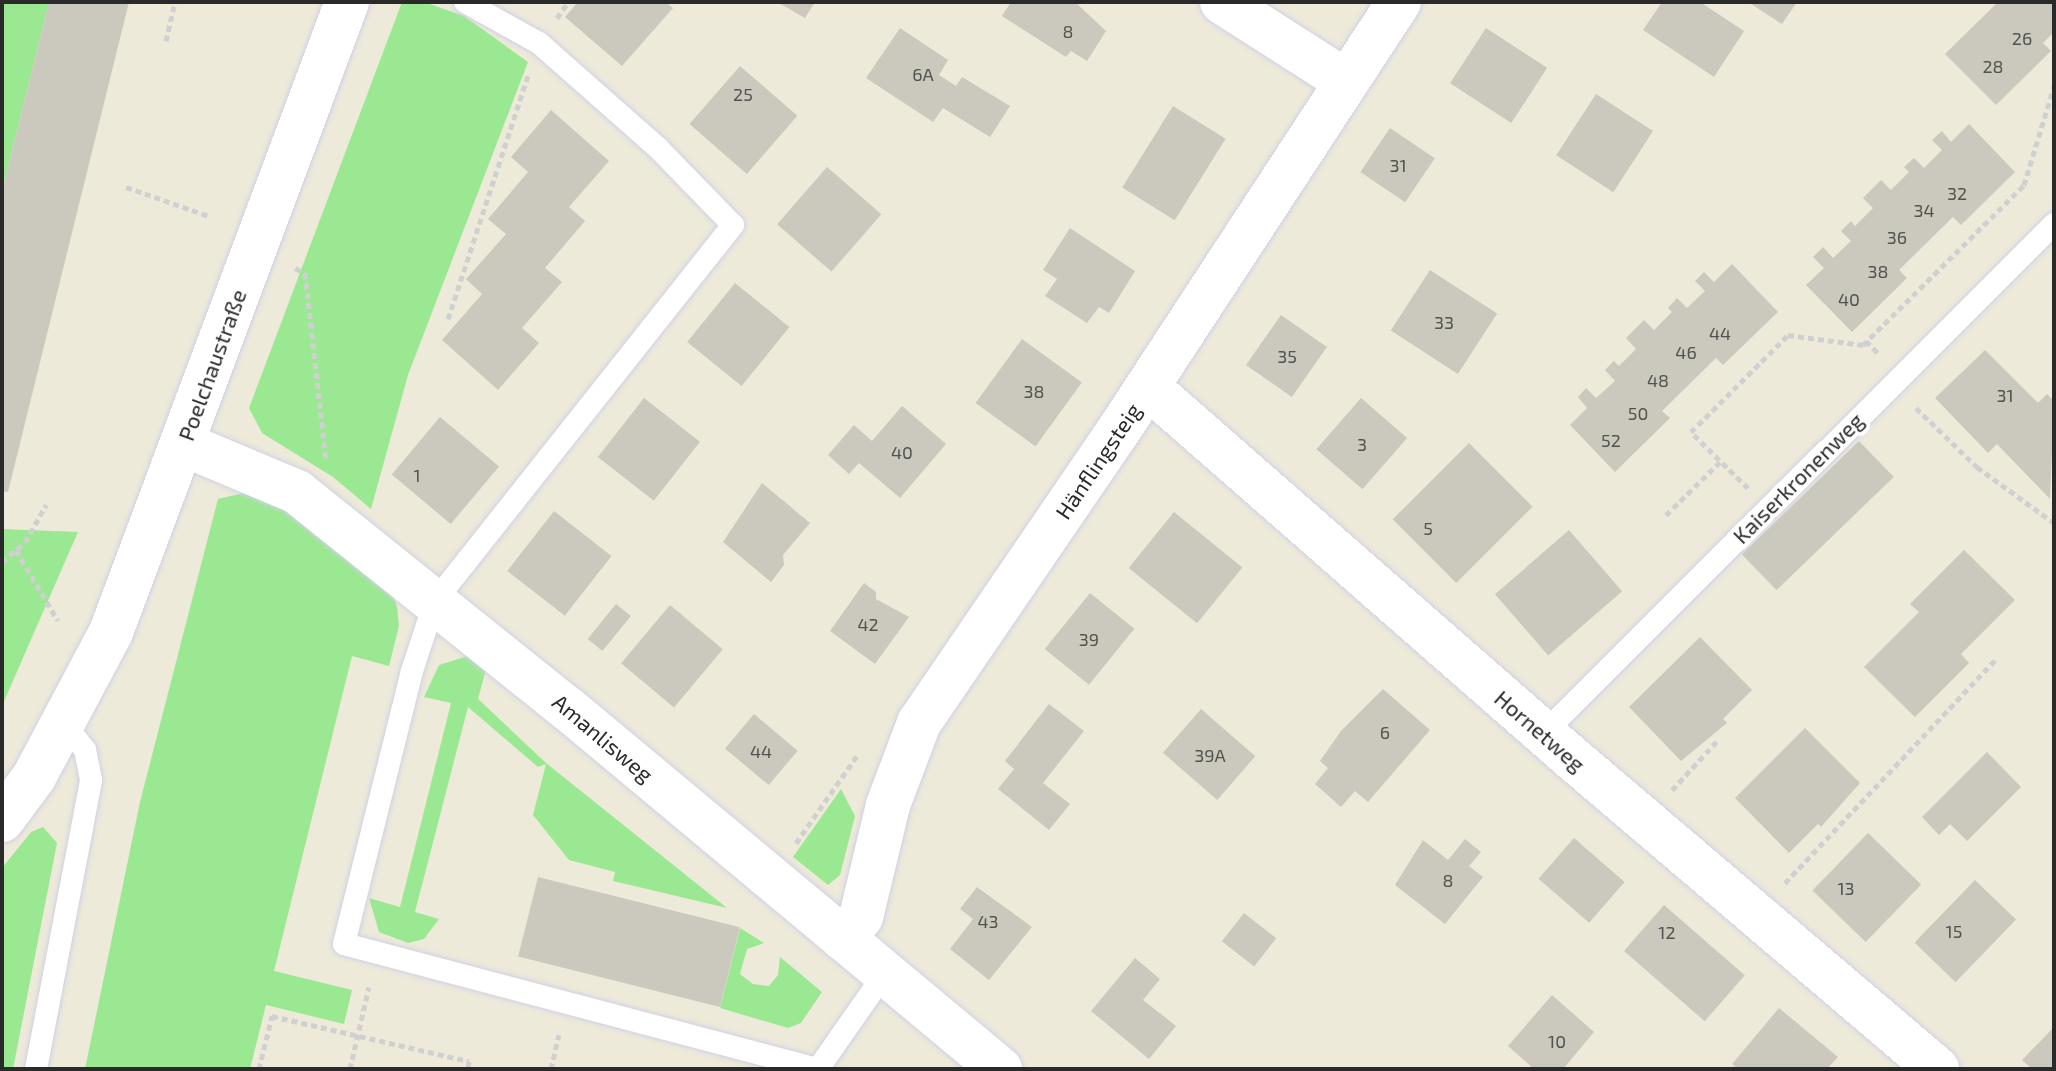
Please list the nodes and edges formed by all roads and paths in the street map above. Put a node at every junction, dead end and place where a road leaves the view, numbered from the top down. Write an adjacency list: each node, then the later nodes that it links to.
1 (175, 2): 6 (path)
2 (347, 2): 18 (street, Poelchaustraße)
3 (465, 2): 7 (lane)
4 (1222, 2): 8 (street)
5 (1399, 2): 8 (street, Hänflingsteig)
6 (166, 41)
7 (539, 43): 15 (path); 27 (lane)
8 (1347, 82): 17 (street, Hänflingsteig)
9 (2054, 86): 10 (path)
10 (2053, 96): 19 (path)
11 (126, 187): 12 (path)
12 (209, 216)
13 (2054, 224): 16 (lane, Kaiserkronenweg)
14 (295, 268): 20 (path)
15 (448, 319)
16 (1893, 384): 22 (lane, Kaiserkronenweg); 24 (path)
17 (1148, 387): 31 (street, Hornetweg); 36 (street, Hänflingsteig)
18 (183, 444): 27 (street, Amanlisweg); 30 (street, Poelchaustraße)
19 (1721, 461): 22 (path); 23 (path)
20 (327, 467)
21 (46, 505): 25 (path)
22 (1769, 508): 31 (lane, Kaiserkronenweg)
23 (1666, 515)
24 (2054, 523)
25 (16, 550): 26 (path); 28 (path)
26 (2, 562)
27 (435, 601): 36 (street, Amanlisweg); 44 (lane)
28 (58, 621)
29 (1995, 660): 35 (path)
30 (64, 723): 33 (street, Poelchaustraße); 40 (lane)
31 (1543, 734): 34 (street, Hornetweg)
32 (1718, 740): 34 (path)
33 (2, 820)
34 (1645, 820): 35 (street, Hornetweg)
35 (1756, 915): 46 (street, Hornetweg)
36 (843, 939): 37 (street, Amanlisweg)
37 (885, 973): 44 (lane); 45 (street, Amanlisweg)
38 (369, 987): 39 (path)
39 (358, 1036): 41 (path); 42 (path); 43 (path)
40 (36, 1069)
41 (259, 1069)
42 (350, 1069)
43 (468, 1069)
44 (817, 1069)
45 (1000, 1069)
46 (1937, 1069)

